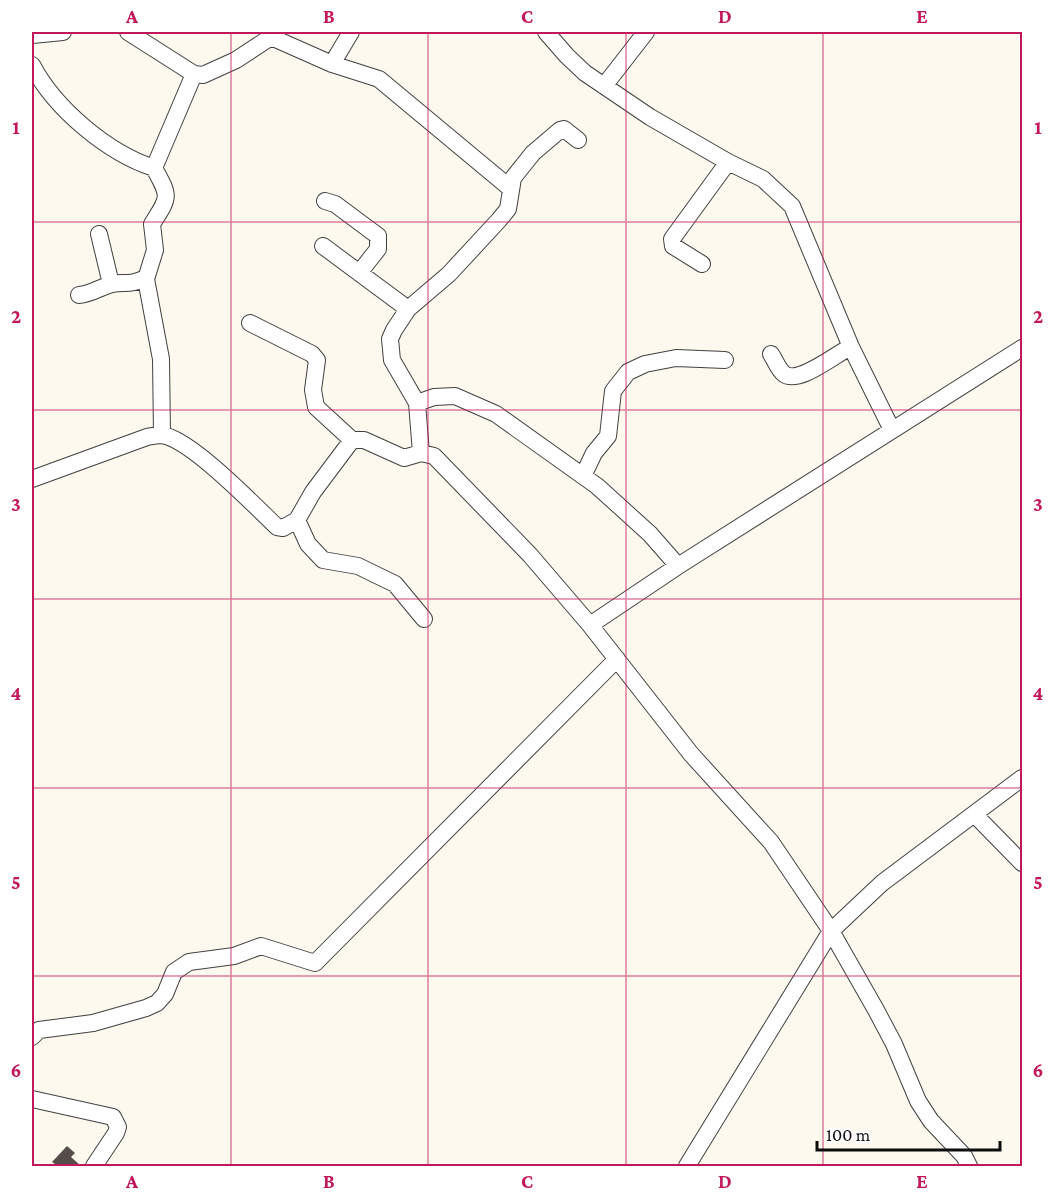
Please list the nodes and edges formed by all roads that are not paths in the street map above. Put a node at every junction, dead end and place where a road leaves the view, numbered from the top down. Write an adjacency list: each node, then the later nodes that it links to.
1 (63, 32): 7 (street)
2 (128, 32): 10 (street)
3 (351, 32): 8 (street)
4 (546, 32): 11 (street)
5 (646, 32): 11 (street)
6 (264, 34): 8 (street); 10 (street)
7 (32, 35)
8 (332, 64): 15 (street)
9 (32, 65): 14 (street)
10 (194, 74): 14 (street)
11 (604, 86): 13 (street)
12 (578, 140): 15 (street)
13 (728, 162): 19 (street); 26 (street)
14 (154, 168): 21 (street)
15 (510, 188): 24 (street)
16 (326, 201): 20 (street)
17 (99, 234): 22 (street)
18 (323, 246): 20 (street)
19 (702, 264)
20 (360, 273): 24 (street)
21 (146, 278): 22 (street); 32 (street)
22 (111, 284): 23 (street)
23 (79, 295)
24 (408, 309): 30 (street)
25 (250, 323): 33 (street)
26 (851, 347): 28 (street); 31 (street)
27 (1023, 348): 31 (street)
28 (771, 354)
29 (724, 360): 35 (street)
30 (417, 403): 34 (street); 35 (street)
31 (892, 430): 38 (street)
32 (162, 435): 36 (street); 37 (street)
33 (352, 440): 34 (street); 37 (street)
34 (420, 453): 40 (street)
35 (583, 476): 38 (street)
36 (32, 479)
37 (297, 520): 39 (street)
38 (678, 566): 40 (street)
39 (424, 619)
40 (590, 625): 41 (street)
41 (617, 659): 45 (street); 46 (street)
42 (1023, 778): 43 (street)
43 (975, 815): 44 (street); 45 (street)
44 (1023, 863)
45 (831, 931): 49 (street); 50 (street)
46 (32, 1037)
47 (32, 1099): 48 (street)
48 (94, 1166)
49 (687, 1167)
50 (969, 1167)

